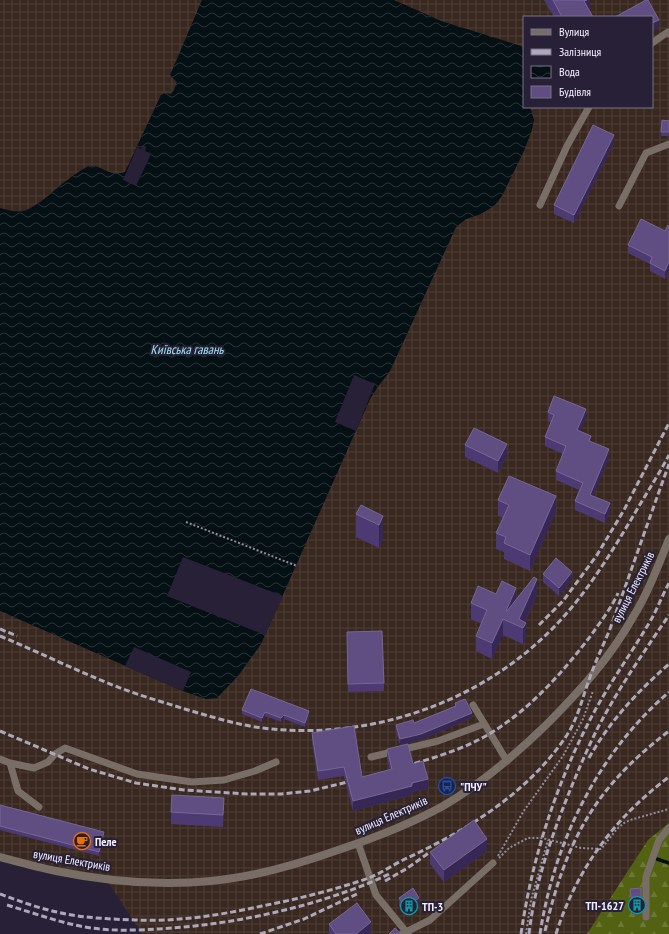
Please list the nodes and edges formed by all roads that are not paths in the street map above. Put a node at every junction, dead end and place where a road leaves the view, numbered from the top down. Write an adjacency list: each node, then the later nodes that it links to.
1 (669, 34): 2 (lane)
2 (653, 42)
3 (588, 108): 5 (lane)
4 (669, 144): 6 (lane)
5 (540, 205)
6 (619, 206)
7 (669, 539): 12 (street, вулиця Електриків)
8 (473, 705): 9 (lane)
9 (484, 724): 10 (lane); 12 (lane)
10 (370, 757)
11 (0, 759): 14 (lane)
12 (507, 761): 17 (street, вулиця Електриків)
13 (276, 762): 14 (lane)
14 (10, 763): 15 (lane)
15 (39, 807)
16 (669, 828): 20 (lane)
17 (358, 843): 18 (street, вулиця Електриків); 21 (lane)
18 (0, 857)
19 (494, 863): 21 (lane)
20 (646, 917)
21 (405, 933)

